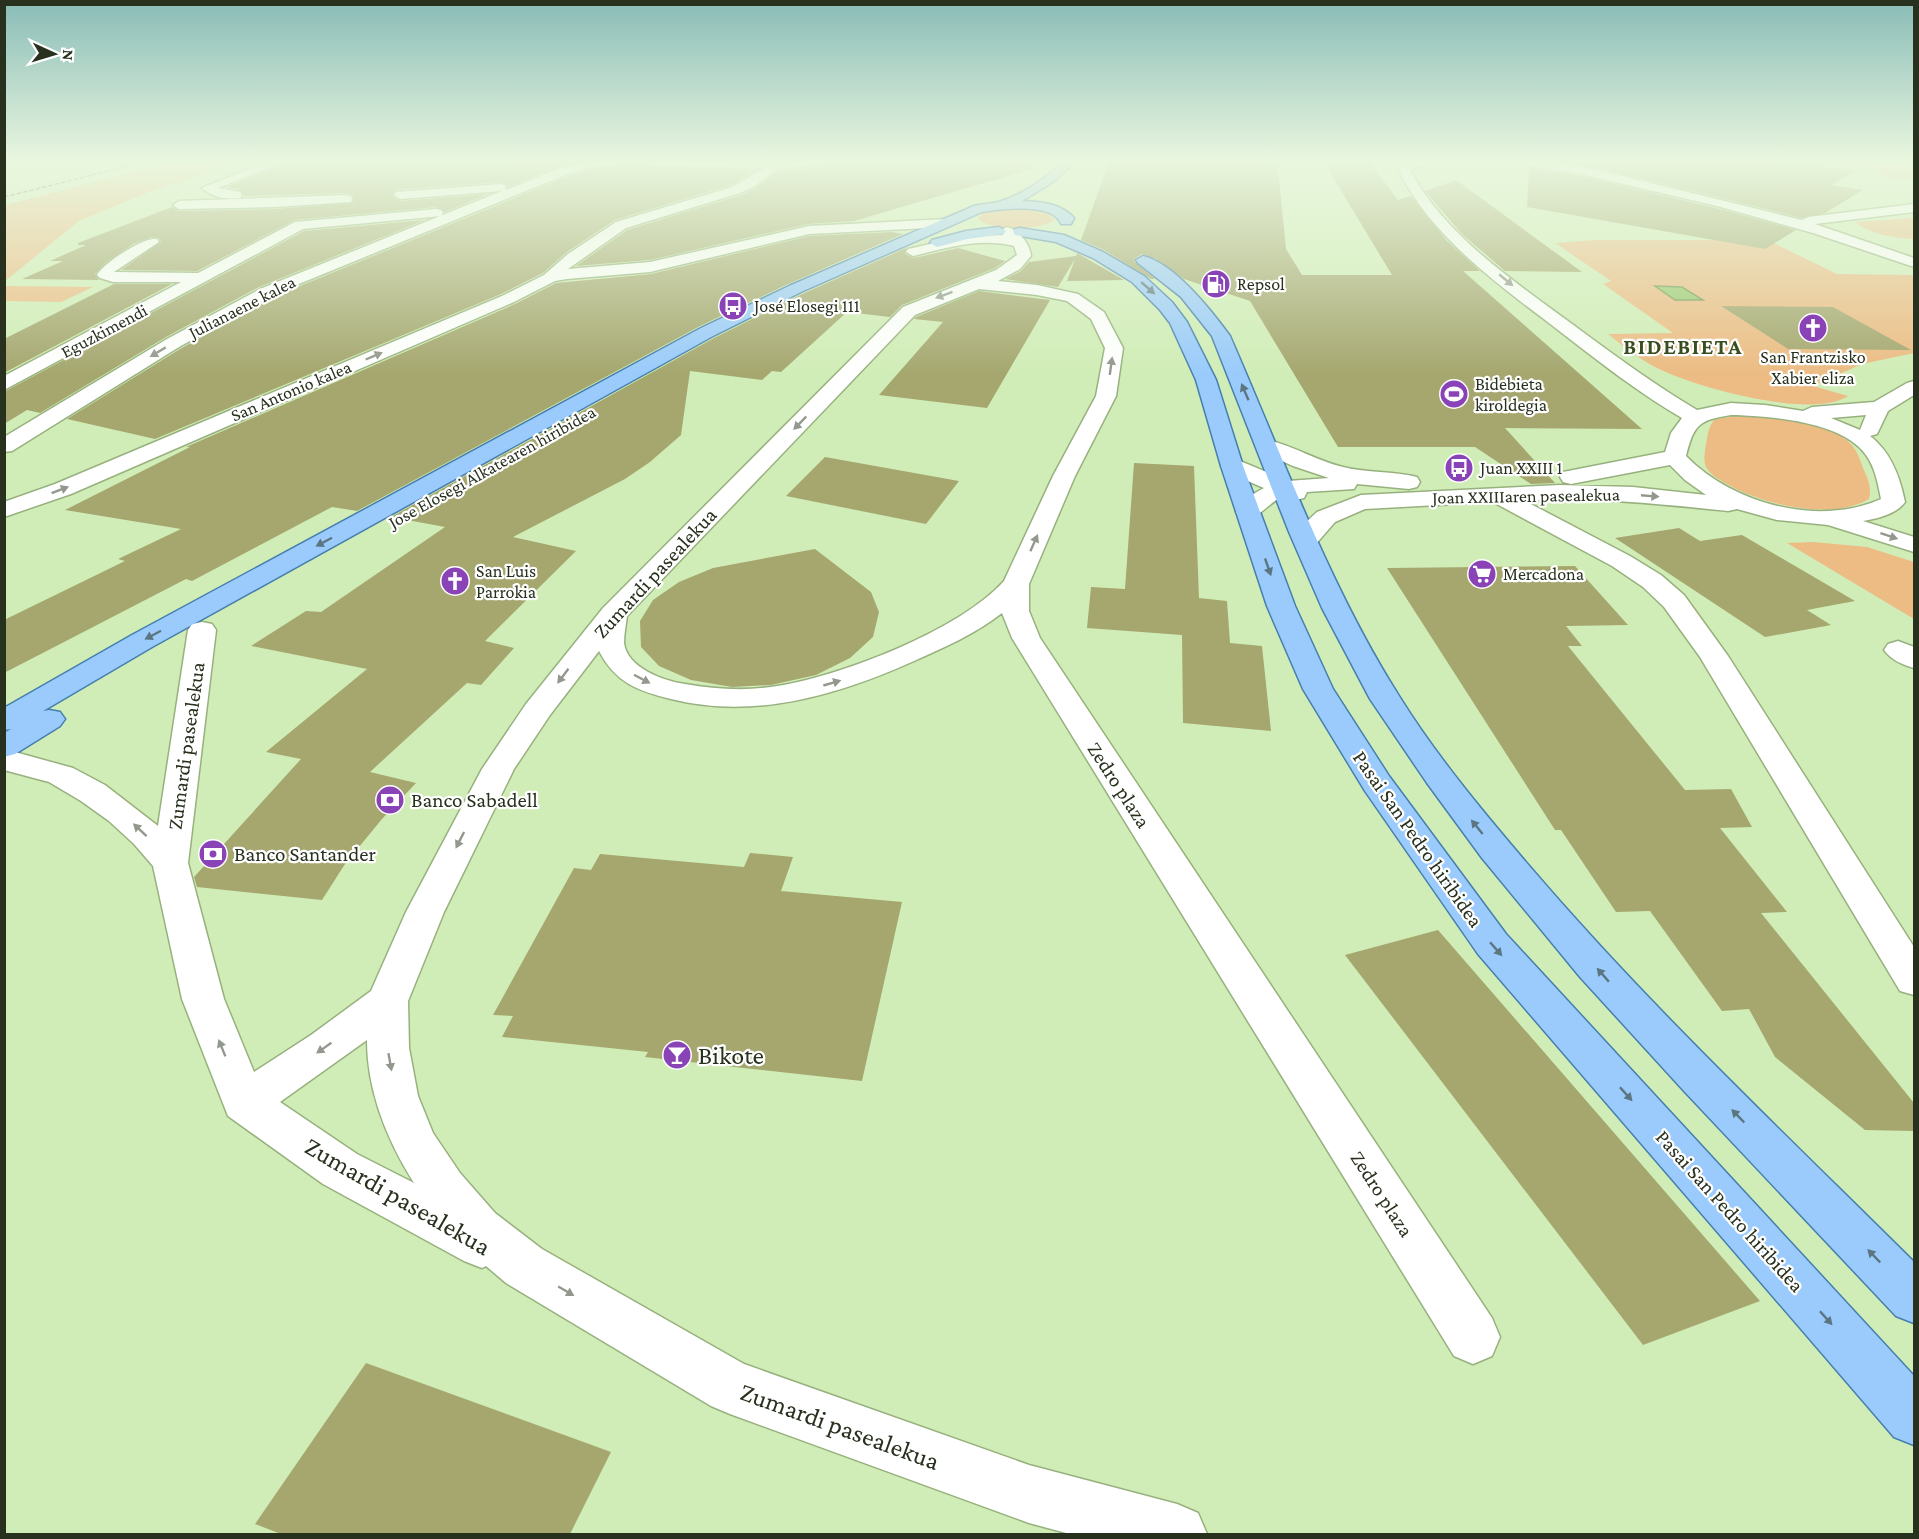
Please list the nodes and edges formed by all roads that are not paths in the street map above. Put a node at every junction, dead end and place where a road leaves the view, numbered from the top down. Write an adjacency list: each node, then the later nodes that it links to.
1 (284, 231): 18 (street, Eguzkimendi)
2 (418, 231): 26 (street, Julianaene kalea, one-way to 26)
3 (613, 231): 15 (street, San Antonio kalea)
4 (805, 231): 17 (street)
5 (931, 231): 48 (main road, Jose Elosegi Alkatearen hiribidea, one-way to 48)
6 (996, 231): 11 (main road)
7 (1039, 231): 11 (main road)
8 (1091, 231): 13 (main road)
9 (1449, 231): 23 (street, one-way to 23)
10 (1822, 231): 16 (street)
11 (1012, 234): 20 (street, Zumardi pasealekua); 30 (main road, Pasai San Pedro hiribidea, one-way to 30); 45 (main road, Jose Elosegi Alkatearen hiribidea)
12 (152, 242): 18 (street, Eguzkimendi)
13 (1110, 243)
14 (1131, 253): 27 (main road, one-way to 14)
15 (571, 260): 17 (street); 19 (street, San Antonio kalea)
16 (1914, 263)
17 (603, 271): 19 (street)
18 (203, 278): 21 (street, Eguzkimendi)
19 (550, 278): 37 (street, San Antonio kalea, one-way to 19)
20 (974, 284): 43 (street, Zedro plaza, one-way to 20); 44 (street, Zumardi pasealekua, one-way to 44)
21 (4, 384)
22 (1914, 387): 24 (street)
23 (1696, 402): 25 (street); 29 (street)
24 (1879, 408): 25 (street); 28 (street)
25 (1777, 412): 28 (street)
26 (4, 446)
27 (1268, 446): 31 (street, Joan XXIIIaren pasealekua); 32 (main road)
28 (1871, 447): 35 (street)
29 (1675, 456): 31 (street, Joan XXIIIaren pasealekua); 36 (street)
30 (1232, 466): 32 (street); 38 (main road, Pasai San Pedro hiribidea)
31 (1396, 482): 32 (street)
32 (1285, 489): 34 (street); 38 (street); 41 (main road)
33 (1495, 494): 34 (street, Joan XXIIIaren pasealekua); 36 (street, Joan XXIIIaren pasealekua, one-way to 36); 52 (street)
34 (1361, 502): 41 (street, Joan XXIIIaren pasealekua)
35 (1893, 502): 39 (street); 40 (street)
36 (1758, 507): 40 (street)
37 (4, 510)
38 (1248, 512): 58 (main road, Pasai San Pedro hiribidea, one-way to 58)
39 (1914, 517)
40 (1824, 518): 42 (street, one-way to 42)
41 (1306, 540): 56 (main road, one-way to 41)
42 (1914, 545)
43 (1016, 584): 46 (street); 47 (street, Zedro plaza)
44 (613, 614): 46 (street, one-way to 46); 53 (street, Zumardi pasealekua, one-way to 53)
45 (202, 630): 49 (main road, Jose Elosegi Alkatearen hiribidea); 51 (street, Zumardi pasealekua)
46 (958, 630): 47 (street)
47 (1026, 638): 57 (street, Zedro plaza)
48 (4, 721)
49 (4, 747)
50 (4, 759): 51 (street, Zumardi pasealekua, one-way to 50)
51 (170, 863): 54 (street, Zumardi pasealekua, one-way to 51)
52 (1914, 980)
53 (387, 1001): 54 (street, one-way to 54); 55 (street, Zumardi pasealekua, one-way to 55)
54 (244, 1102): 55 (street, Zumardi pasealekua)
55 (524, 1266): 59 (street, Zumardi pasealekua, one-way to 59)
56 (1914, 1298)
57 (1473, 1337)
58 (1914, 1417)
59 (1178, 1534)

